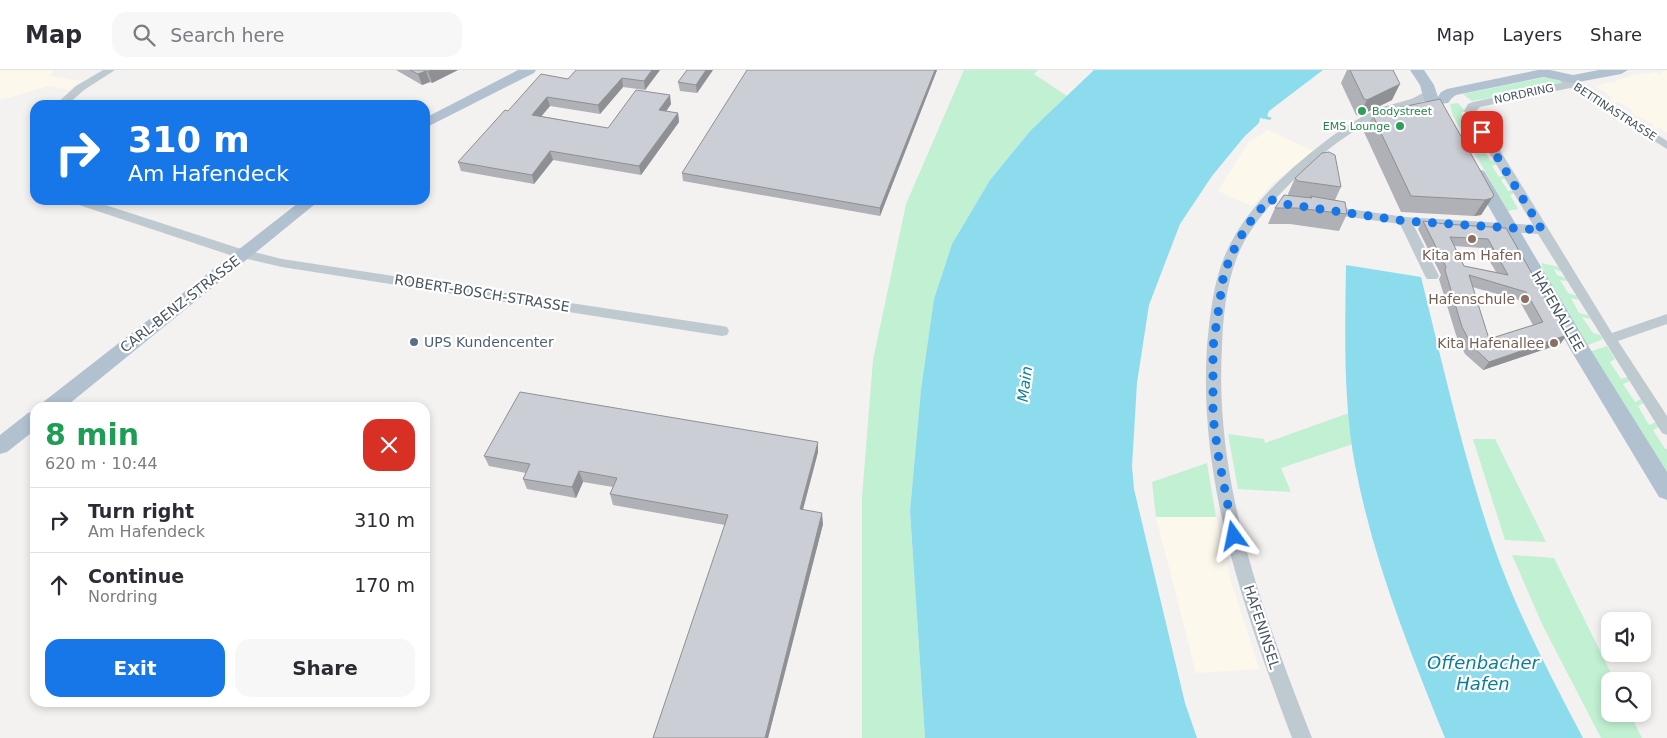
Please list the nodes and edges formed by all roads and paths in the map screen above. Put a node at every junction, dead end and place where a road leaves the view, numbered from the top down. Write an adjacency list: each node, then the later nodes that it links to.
1 (110, 70): 8 (street)
2 (529, 70): 9 (main road)
3 (1518, 70): 7 (main road)
4 (1621, 70): 6 (main road)
5 (1548, 71): 6 (main road); 7 (main road)
6 (1564, 80): 11 (street, BETTINASTRASSE); 18 (street, NORDRING)
7 (1436, 85): 10 (main road); 29 (street, HAFENINSEL)
8 (66, 100)
9 (430, 121)
10 (1453, 133)
11 (1667, 146)
12 (1469, 159): 17 (main road, HAFENALLEE)
13 (92, 205): 19 (street, ROBERT-BOSCH-STRASSE)
14 (306, 205): 19 (main road, CARL-BENZ-STRASSE)
15 (1312, 208): 16 (street)
16 (1405, 221): 17 (street); 20 (street)
17 (1510, 228): 18 (street); 28 (main road, HAFENALLEE)
18 (1542, 230): 23 (street, NORDRING)
19 (243, 254): 22 (street, ROBERT-BOSCH-STRASSE); 24 (main road, CARL-BENZ-STRASSE)
20 (1432, 276)
21 (1667, 319): 23 (street)
22 (722, 331)
23 (1609, 339): 26 (street, NORDRING)
24 (57, 402)
25 (30, 422): 27 (main road)
26 (1667, 429)
27 (0, 446)
28 (1667, 491)
29 (1302, 738)

